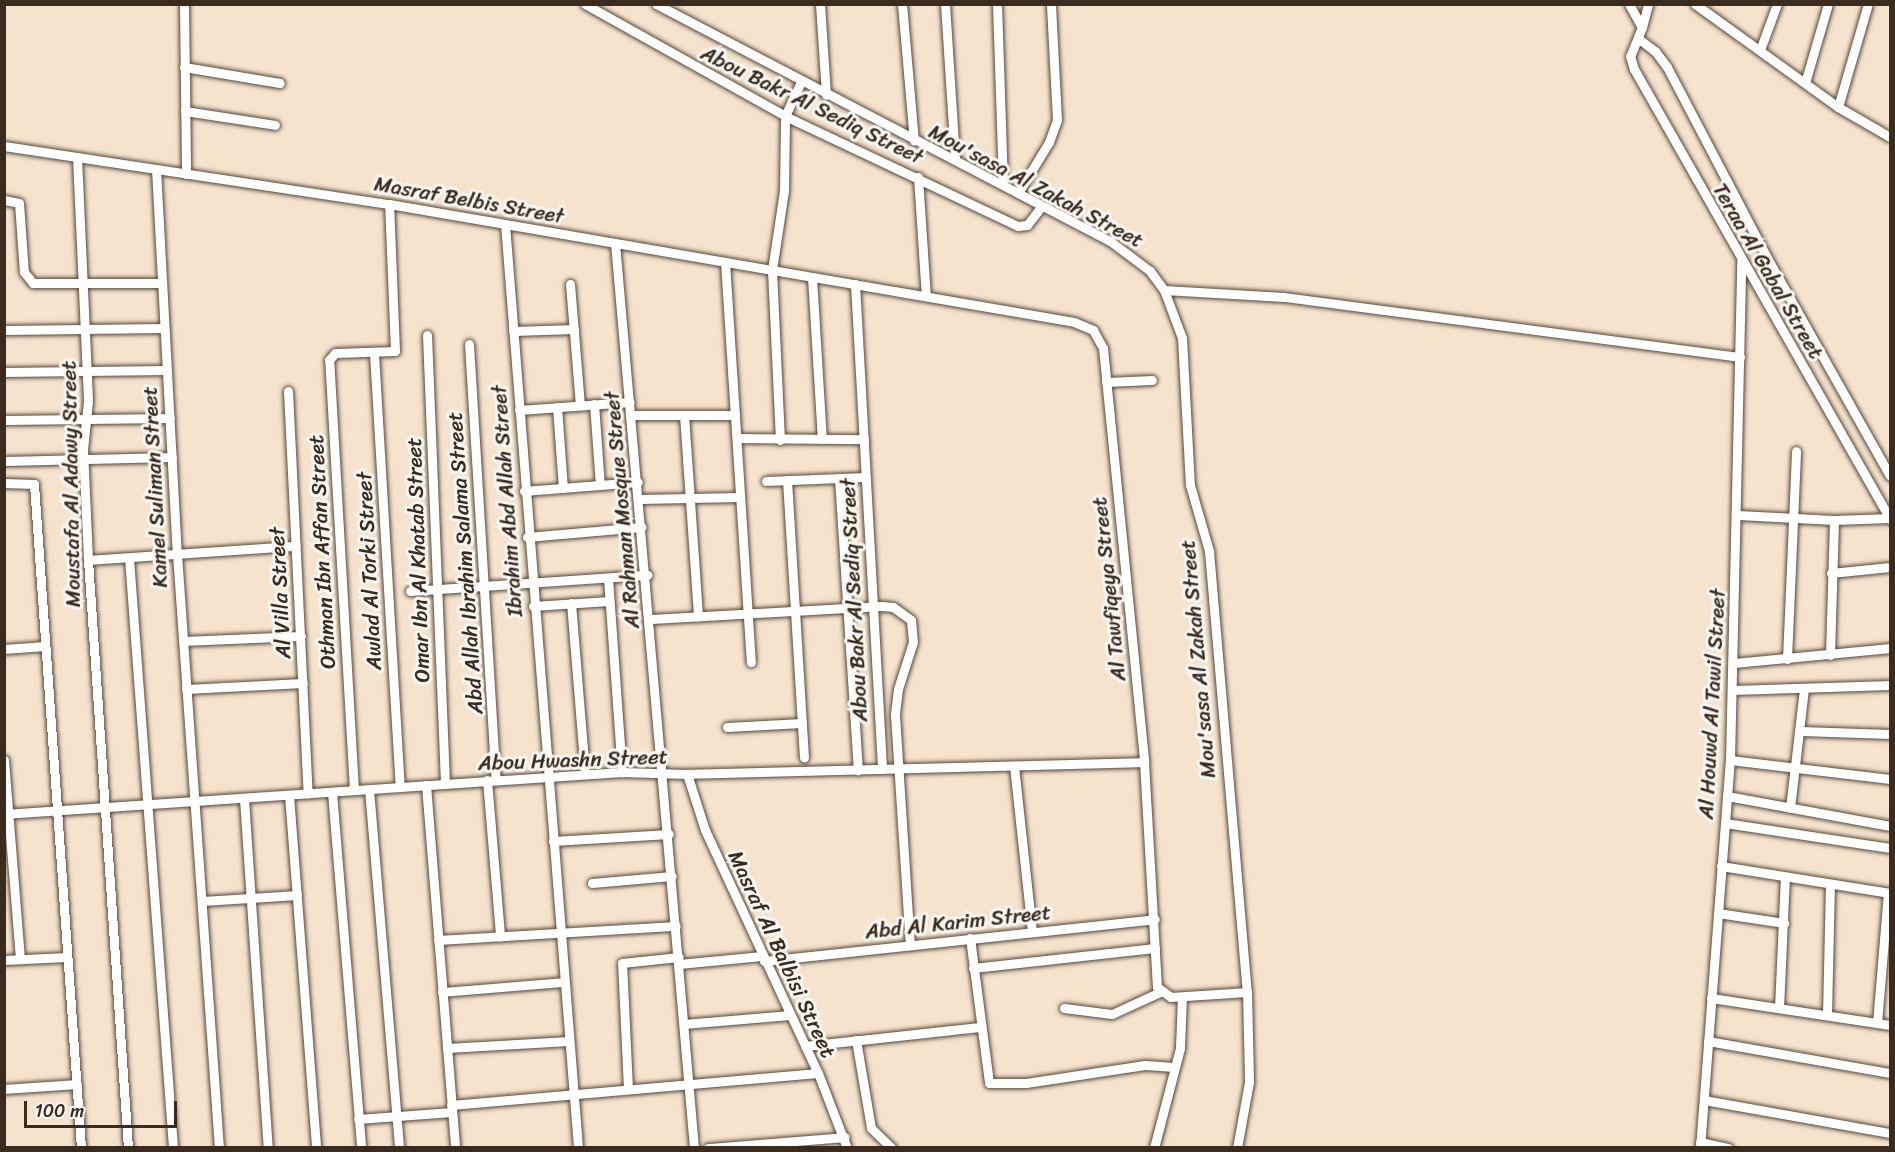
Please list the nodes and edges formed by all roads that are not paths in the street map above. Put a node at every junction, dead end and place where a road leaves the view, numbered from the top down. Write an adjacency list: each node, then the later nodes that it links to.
1 (184, 4): 18 (street)
2 (585, 4): 25 (street, Abou Bakr Al Sediq Street)
3 (656, 4): 19 (street, Mou'sasa Al Zakah Street)
4 (820, 4): 22 (street)
5 (903, 4): 28 (street)
6 (945, 4): 31 (street)
7 (997, 4): 35 (street)
8 (1051, 4): 36 (street)
9 (1629, 4): 15 (street)
10 (1648, 4): 15 (street, Teraa Al Gabal Street)
11 (1695, 4): 17 (street)
12 (1777, 4): 17 (street)
13 (1828, 4): 21 (street)
14 (1868, 4): 23 (street)
15 (1642, 27): 16 (street, Teraa Al Gabal Street)
16 (1639, 39): 42 (street, Teraa Al Gabal Street); 86 (street, Teraa Al Gabal Street)
17 (1760, 50): 21 (street)
18 (184, 67): 20 (street); 24 (street)
19 (801, 82): 22 (street, Mou'sasa Al Zakah Street); 25 (street)
20 (280, 83)
21 (1805, 83): 23 (street)
22 (826, 95): 28 (street, Mou'sasa Al Zakah Street)
23 (1838, 107): 27 (street)
24 (185, 111): 26 (street); 33 (street)
25 (785, 116): 34 (street, Abou Bakr Al Sediq Street); 44 (street)
26 (275, 125)
27 (1890, 137)
28 (914, 140): 31 (street, Mou'sasa Al Zakah Street)
29 (4, 146): 30 (street, Masraf Belbis Street)
30 (77, 157): 32 (street, Masraf Belbis Street); 49 (street, Moustafa Al Adawy Street)
31 (956, 159): 35 (street, Mou'sasa Al Zakah Street)
32 (156, 169): 33 (street, Masraf Belbis Street); 46 (street, Kamel Suliman Street)
33 (186, 174): 38 (street, Masraf Belbis Street)
34 (918, 177): 39 (street, Abou Bakr Al Sediq Street); 51 (street)
35 (1003, 185): 36 (street, Mou'sasa Al Zakah Street)
36 (1018, 193): 39 (street, Mou'sasa Al Zakah Street)
37 (4, 200): 49 (street)
38 (388, 204): 40 (street, Masraf Belbis Street); 59 (street)
39 (1037, 204): 50 (street, Mou'sasa Al Zakah Street)
40 (505, 224): 41 (street, Masraf Belbis Street); 56 (street, Ibrahim Abd Allah Street)
41 (615, 243): 43 (street, Masraf Belbis Street); 67 (street, Al Rahman Mosque Street)
42 (1741, 261): 60 (street, Al Houwd Al Tawil Street); 101 (street, Teraa Al Gabal Street)
43 (725, 262): 44 (street, Masraf Belbis Street); 73 (street)
44 (772, 270): 45 (street, Masraf Belbis Street); 81 (street)
45 (812, 277): 48 (street, Masraf Belbis Street); 79 (street)
46 (162, 283): 49 (street); 52 (street, Kamel Suliman Street)
47 (570, 284): 53 (street)
48 (855, 284): 51 (street, Masraf Belbis Street); 80 (street, Abou Bakr Al Sediq Street)
49 (83, 285): 55 (street, Moustafa Al Adawy Street)
50 (1164, 290): 60 (street); 211 (street, Mou'sasa Al Zakah Street)
51 (926, 296): 65 (street, Al Tawfiqeya Street)
52 (164, 328): 55 (street); 61 (street, Kamel Suliman Street)
53 (574, 329): 56 (street); 69 (street)
54 (4, 330): 55 (street)
55 (85, 330): 62 (street, Moustafa Al Adawy Street)
56 (513, 331): 71 (street, Ibrahim Abd Allah Street)
57 (427, 335): 115 (street, Omar Ibn Al Khatab Street)
58 (469, 344): 114 (street, Abd Allah Ibrahim Salama Street)
59 (374, 353): 162 (street, Awlad Al Torki Street); 165 (street, Othman Ibn Affan Street)
60 (1740, 357): 99 (street, Al Houwd Al Tawil Street)
61 (166, 370): 62 (street); 75 (street, Kamel Suliman Street)
62 (87, 371): 63 (street); 77 (street, Moustafa Al Adawy Street)
63 (4, 372)
64 (1152, 380): 65 (street)
65 (1106, 382): 147 (street, Al Tawfiqeya Street)
66 (288, 390): 105 (street, Al Villa Street)
67 (630, 402): 68 (street); 74 (street, Al Rahman Mosque Street)
68 (594, 404): 69 (street); 93 (street)
69 (580, 405): 70 (street)
70 (557, 407): 71 (street); 94 (street)
71 (519, 410): 95 (street, Ibrahim Abd Allah Street)
72 (684, 415): 73 (street); 74 (street); 97 (street)
73 (735, 415): 78 (street)
74 (632, 416): 91 (street, Al Rahman Mosque Street)
75 (170, 418): 77 (street); 83 (street, Kamel Suliman Street)
76 (4, 420): 77 (street)
77 (86, 420): 84 (street, Moustafa Al Adawy Street)
78 (736, 438): 81 (street); 96 (street)
79 (822, 439): 80 (street); 81 (street)
80 (864, 439): 87 (street, Abou Bakr Al Sediq Street)
81 (780, 440)
82 (1796, 451): 100 (street)
83 (172, 457): 84 (street); 106 (street, Kamel Suliman Street)
84 (84, 459): 85 (street); 108 (street, Moustafa Al Adawy Street)
85 (4, 461)
86 (1890, 476)
87 (866, 477): 88 (street); 120 (street, Abou Bakr Al Sediq Street)
88 (839, 478): 89 (street); 121 (street)
89 (788, 480): 90 (street); 122 (street)
90 (766, 481)
91 (638, 482): 93 (street); 98 (street, Al Rahman Mosque Street)
92 (4, 483): 128 (street)
93 (600, 485): 94 (street)
94 (564, 488): 95 (street)
95 (524, 491): 104 (street, Ibrahim Abd Allah Street)
96 (741, 497): 97 (street); 123 (street)
97 (690, 498): 98 (street); 124 (street)
98 (640, 499): 103 (street, Al Rahman Mosque Street)
99 (1738, 515): 100 (street); 134 (street, Al Houwd Al Tawil Street)
100 (1794, 518): 102 (street); 132 (street)
101 (1890, 518): 102 (street)
102 (1834, 520): 110 (street)
103 (642, 527): 104 (street); 111 (street, Al Rahman Mosque Street)
104 (527, 537): 113 (street, Ibrahim Abd Allah Street)
105 (296, 546): 106 (street); 126 (street, Al Villa Street)
106 (177, 554): 107 (street); 127 (street, Kamel Suliman Street)
107 (129, 558): 108 (street); 172 (street)
108 (88, 560): 174 (street, Moustafa Al Adawy Street)
109 (1890, 567): 110 (street)
110 (1831, 573): 131 (street)
111 (647, 575): 112 (street); 125 (street, Al Rahman Mosque Street)
112 (608, 578): 113 (street); 117 (street)
113 (531, 583): 114 (street); 119 (street, Ibrahim Abd Allah Street)
114 (484, 586): 115 (street); 159 (street, Abd Allah Ibrahim Salama Street)
115 (437, 589): 116 (street); 160 (street, Omar Ibn Al Khatab Street)
116 (410, 591)
117 (609, 601): 118 (street); 153 (street)
118 (571, 603): 119 (street); 154 (street)
119 (533, 606): 157 (street, Ibrahim Abd Allah Street)
120 (873, 607): 121 (street); 150 (street, Abou Bakr Al Sediq Street); 151 (street)
121 (847, 608): 122 (street); 152 (street)
122 (795, 611): 123 (street); 140 (street)
123 (748, 614): 124 (street); 133 (street)
124 (698, 616): 125 (street)
125 (651, 619): 155 (street, Al Rahman Mosque Street)
126 (300, 636): 127 (street); 135 (street, Al Villa Street)
127 (183, 641): 137 (street, Kamel Suliman Street)
128 (45, 646): 130 (street); 175 (street)
129 (1890, 648): 131 (street)
130 (4, 649)
131 (1830, 655): 132 (street)
132 (1786, 659): 134 (street)
133 (751, 662)
134 (1734, 663): 139 (street, Al Houwd Al Tawil Street)
135 (303, 683): 137 (street); 167 (street, Al Villa Street)
136 (1890, 685): 138 (street)
137 (186, 689): 171 (street, Kamel Suliman Street)
138 (1804, 689): 139 (street); 142 (street)
139 (1733, 690): 146 (street, Al Houwd Al Tawil Street)
140 (802, 723): 141 (street); 144 (street)
141 (727, 727)
142 (1802, 731): 143 (street); 149 (street)
143 (1890, 734)
144 (804, 757)
145 (4, 760): 176 (street)
146 (1730, 760): 149 (street); 169 (street, Al Houwd Al Tawil Street)
147 (1144, 762): 148 (street, Abou Hwashn Street); 192 (street, Al Tawfiqeya Street)
148 (1014, 766): 151 (street, Abou Hwashn Street); 196 (street)
149 (1798, 768): 158 (street); 173 (street)
150 (882, 769): 151 (street, Abou Hwashn Street); 152 (street, Abou Hwashn Street)
151 (898, 769): 200 (street)
152 (858, 770): 156 (street, Abou Hwashn Street)
153 (622, 772): 154 (street, Abou Hwashn Street); 155 (street, Abou Hwashn Street)
154 (585, 773): 157 (street, Abou Hwashn Street)
155 (664, 773): 156 (street, Abou Hwashn Street); 179 (street, Al Rahman Mosque Street)
156 (687, 774): 204 (street, Masraf Al Balbisi Street)
157 (548, 775): 159 (street, Abou Hwashn Street); 180 (street, Ibrahim Abd Allah Street)
158 (1890, 779): 163 (street)
159 (492, 780): 160 (street, Abou Hwashn Street); 197 (street, Abd Allah Ibrahim Salama Street)
160 (445, 783): 161 (street, Abou Hwashn Street)
161 (426, 785): 162 (street, Abou Hwashn Street); 199 (street)
162 (400, 787): 164 (street, Abou Hwashn Street)
163 (1890, 787)
164 (369, 789): 165 (street, Abou Hwashn Street); 237 (street)
165 (354, 790): 166 (street, Abou Hwashn Street)
166 (332, 792): 167 (street, Abou Hwashn Street); 238 (street)
167 (308, 794): 168 (street, Abou Hwashn Street)
168 (289, 795): 170 (street, Abou Hwashn Street); 188 (street)
169 (1727, 796): 173 (street); 177 (street, Al Houwd Al Tawil Street)
170 (244, 799): 171 (street, Abou Hwashn Street); 189 (street)
171 (196, 802): 172 (street, Abou Hwashn Street); 190 (street, Kamel Suliman Street)
172 (148, 806): 174 (street, Abou Hwashn Street); 244 (street)
173 (1790, 808): 178 (street)
174 (103, 809): 175 (street, Abou Hwashn Street); 243 (street, Moustafa Al Adawy Street)
175 (56, 812): 176 (street, Abou Hwashn Street); 202 (street)
176 (7, 814): 203 (street)
177 (1725, 823): 181 (street); 182 (street, Al Houwd Al Tawil Street)
178 (1890, 826)
179 (669, 834): 180 (street); 183 (street, Al Rahman Mosque Street)
180 (553, 841): 195 (street, Ibrahim Abd Allah Street)
181 (1890, 848)
182 (1721, 866): 184 (street); 191 (street, Al Houwd Al Tawil Street)
183 (672, 876): 185 (street); 194 (street, Al Rahman Mosque Street)
184 (1785, 877): 186 (street); 193 (street)
185 (592, 883)
186 (1830, 884): 187 (street); 217 (street)
187 (1889, 893): 218 (street)
188 (297, 895): 189 (street); 247 (street)
189 (251, 898): 190 (street); 246 (street)
190 (202, 901): 245 (street, Kamel Suliman Street)
191 (1718, 913): 193 (street); 213 (street, Al Houwd Al Tawil Street)
192 (1155, 919): 196 (street, Abd Al Karim Street); 201 (street, Al Tawfiqeya Street)
193 (1784, 923): 215 (street)
194 (676, 926): 195 (street); 206 (street, Al Rahman Mosque Street)
195 (560, 932): 197 (street); 208 (street, Ibrahim Abd Allah Street)
196 (1032, 932): 198 (street, Abd Al Karim Street)
197 (500, 936): 199 (street)
198 (970, 938): 200 (street, Abd Al Karim Street); 207 (street)
199 (438, 940): 209 (street)
200 (910, 944): 204 (street, Abd Al Karim Street)
201 (1155, 948): 207 (street); 210 (street, Al Tawfiqeya Street)
202 (68, 957): 203 (street); 230 (street)
203 (20, 959): 205 (street)
204 (763, 959): 206 (street, Abd Al Karim Street); 216 (street, Masraf Al Balbisi Street)
205 (4, 960)
206 (679, 960): 219 (street, Al Rahman Mosque Street); 233 (street, Abd Al Karim Street)
207 (973, 968): 221 (street)
208 (564, 982): 209 (street); 223 (street, Ibrahim Abd Allah Street)
209 (442, 992): 226 (street)
210 (1160, 992): 212 (street); 214 (street)
211 (1247, 992): 212 (street); 257 (street, Mou'sasa Al Zakah Street)
212 (1182, 997): 227 (street)
213 (1712, 998): 215 (street); 224 (street, Al Houwd Al Tawil Street)
214 (1064, 1008)
215 (1779, 1008): 217 (street)
216 (790, 1015): 219 (street); 225 (street, Masraf Al Balbisi Street)
217 (1827, 1015): 218 (street)
218 (1877, 1023): 220 (street)
219 (684, 1024): 231 (street, Al Rahman Mosque Street)
220 (1890, 1025)
221 (980, 1027): 222 (street); 227 (street)
222 (856, 1040): 225 (street); 255 (street, Masraf Al Balbisi Street)
223 (569, 1041): 226 (street); 234 (street, Ibrahim Abd Allah Street)
224 (1708, 1041): 229 (street); 235 (street, Al Houwd Al Tawil Street)
225 (805, 1046): 228 (street, Masraf Al Balbisi Street)
226 (447, 1048): 236 (street)
227 (1174, 1067): 256 (street)
228 (818, 1072): 231 (street); 240 (street, Masraf Al Balbisi Street)
229 (1890, 1073)
230 (77, 1084): 232 (street); 242 (street)
231 (689, 1084): 233 (street); 252 (street, Al Rahman Mosque Street)
232 (4, 1089)
233 (628, 1089): 234 (street)
234 (574, 1095): 236 (street); 251 (street, Ibrahim Abd Allah Street)
235 (1704, 1100): 239 (street); 241 (street, Al Houwd Al Tawil Street)
236 (452, 1108): 237 (street); 250 (street)
237 (397, 1116): 238 (street); 249 (street)
238 (358, 1119): 248 (street)
239 (1890, 1133)
240 (845, 1137): 253 (street); 254 (street, Masraf Al Balbisi Street)
241 (1700, 1145): 258 (street)
242 (81, 1148)
243 (128, 1148)
244 (173, 1148)
245 (219, 1148)
246 (268, 1148)
247 (316, 1148)
248 (360, 1148)
249 (399, 1148)
250 (455, 1148)
251 (578, 1148)
252 (694, 1148)
253 (708, 1148)
254 (847, 1148)
255 (892, 1148)
256 (1154, 1148)
257 (1237, 1148)
258 (1728, 1148)

